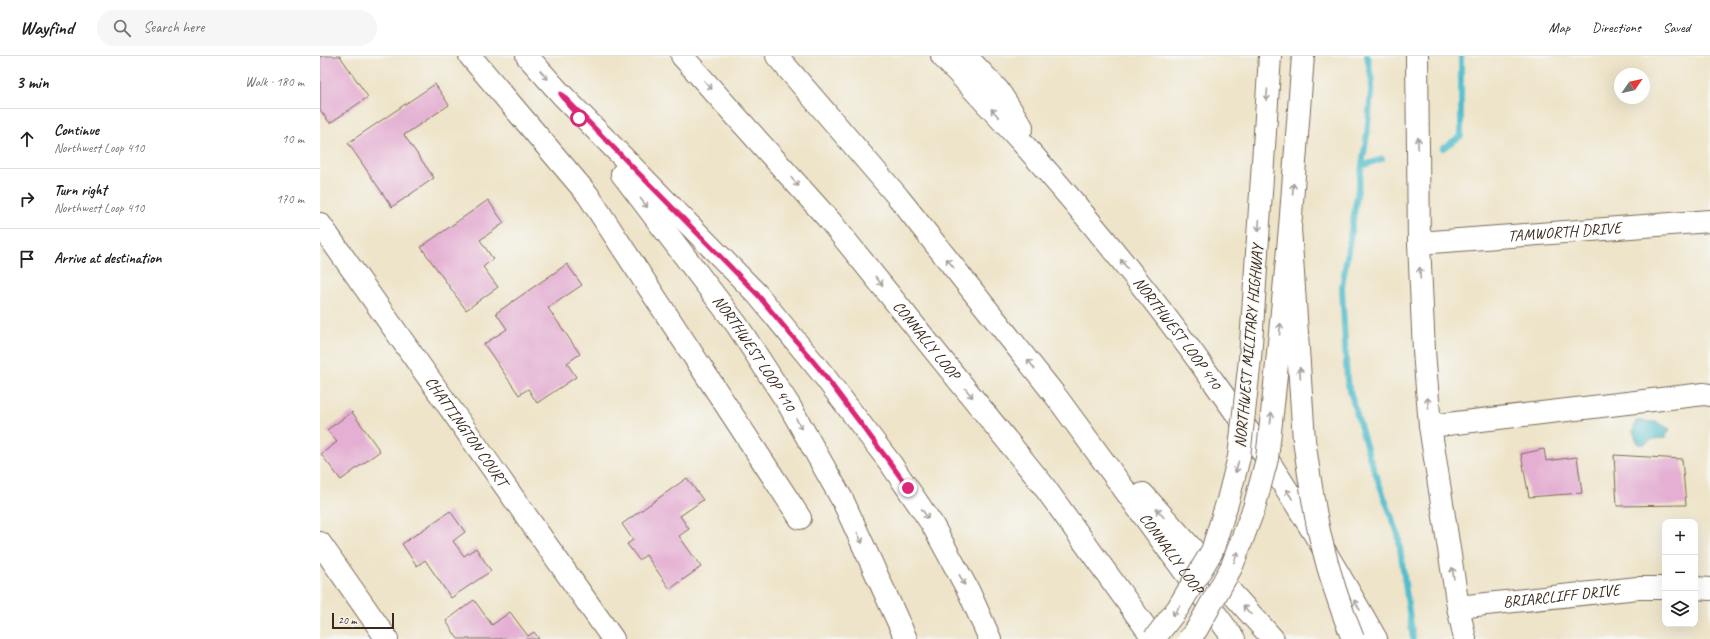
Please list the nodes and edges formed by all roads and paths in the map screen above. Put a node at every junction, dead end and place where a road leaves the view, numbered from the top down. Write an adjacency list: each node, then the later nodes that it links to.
1 (470, 56): 21 (main road)
2 (527, 56): 11 (main road, NORTHWEST LOOP 410, one-way to 11)
3 (682, 56): 31 (main road, CONNALLY LOOP, one-way to 31)
4 (777, 56): 13 (main road, CONNALLY LOOP)
5 (797, 56): 13 (main road)
6 (942, 56): 12 (main road, NORTHWEST LOOP 410, one-way to 6)
7 (966, 56): 12 (main road)
8 (1270, 56): 31 (main road, NORTHWEST MILITARY HIGHWAY, one-way to 31, bridge)
9 (1303, 56): 16 (main road, NORTHWEST MILITARY HIGHWAY, one-way to 9)
10 (1417, 56): 17 (main road, one-way to 10)
11 (561, 94): 29 (main road, NORTHWEST LOOP 410, one-way to 29); 30 (main road, NORTHWEST LOOP 410, one-way to 30)
12 (1068, 194): 36 (main road, NORTHWEST LOOP 410, one-way to 12)
13 (898, 196): 18 (main road, CONNALLY LOOP, one-way to 13)
14 (1710, 221): 17 (main road, TAMWORTH DRIVE)
15 (320, 224): 28 (main road, CHATTINGTON COURT)
16 (1290, 228): 32 (main road, NORTHWEST MILITARY HIGHWAY, one-way to 16, bridge); 35 (main road, one-way to 16, bridge)
17 (1419, 243): 20 (main road, one-way to 17)
18 (1055, 395): 33 (main road, CONNALLY LOOP); 34 (main road, one-way to 18)
19 (1710, 395): 20 (main road)
20 (1430, 426): 26 (main road, one-way to 20)
21 (800, 518)
22 (320, 543): 27 (main road)
23 (1662, 588): 26 (main road, BRIARCLIFF DRIVE)
24 (1698, 588): 25 (main road)
25 (1710, 589)
26 (1458, 607): 37 (main road)
27 (387, 639)
28 (613, 639)
29 (906, 639)
30 (990, 639)
31 (1154, 639)
32 (1188, 639)
33 (1234, 639)
34 (1273, 639)
35 (1352, 639)
36 (1376, 639)
37 (1465, 639)

